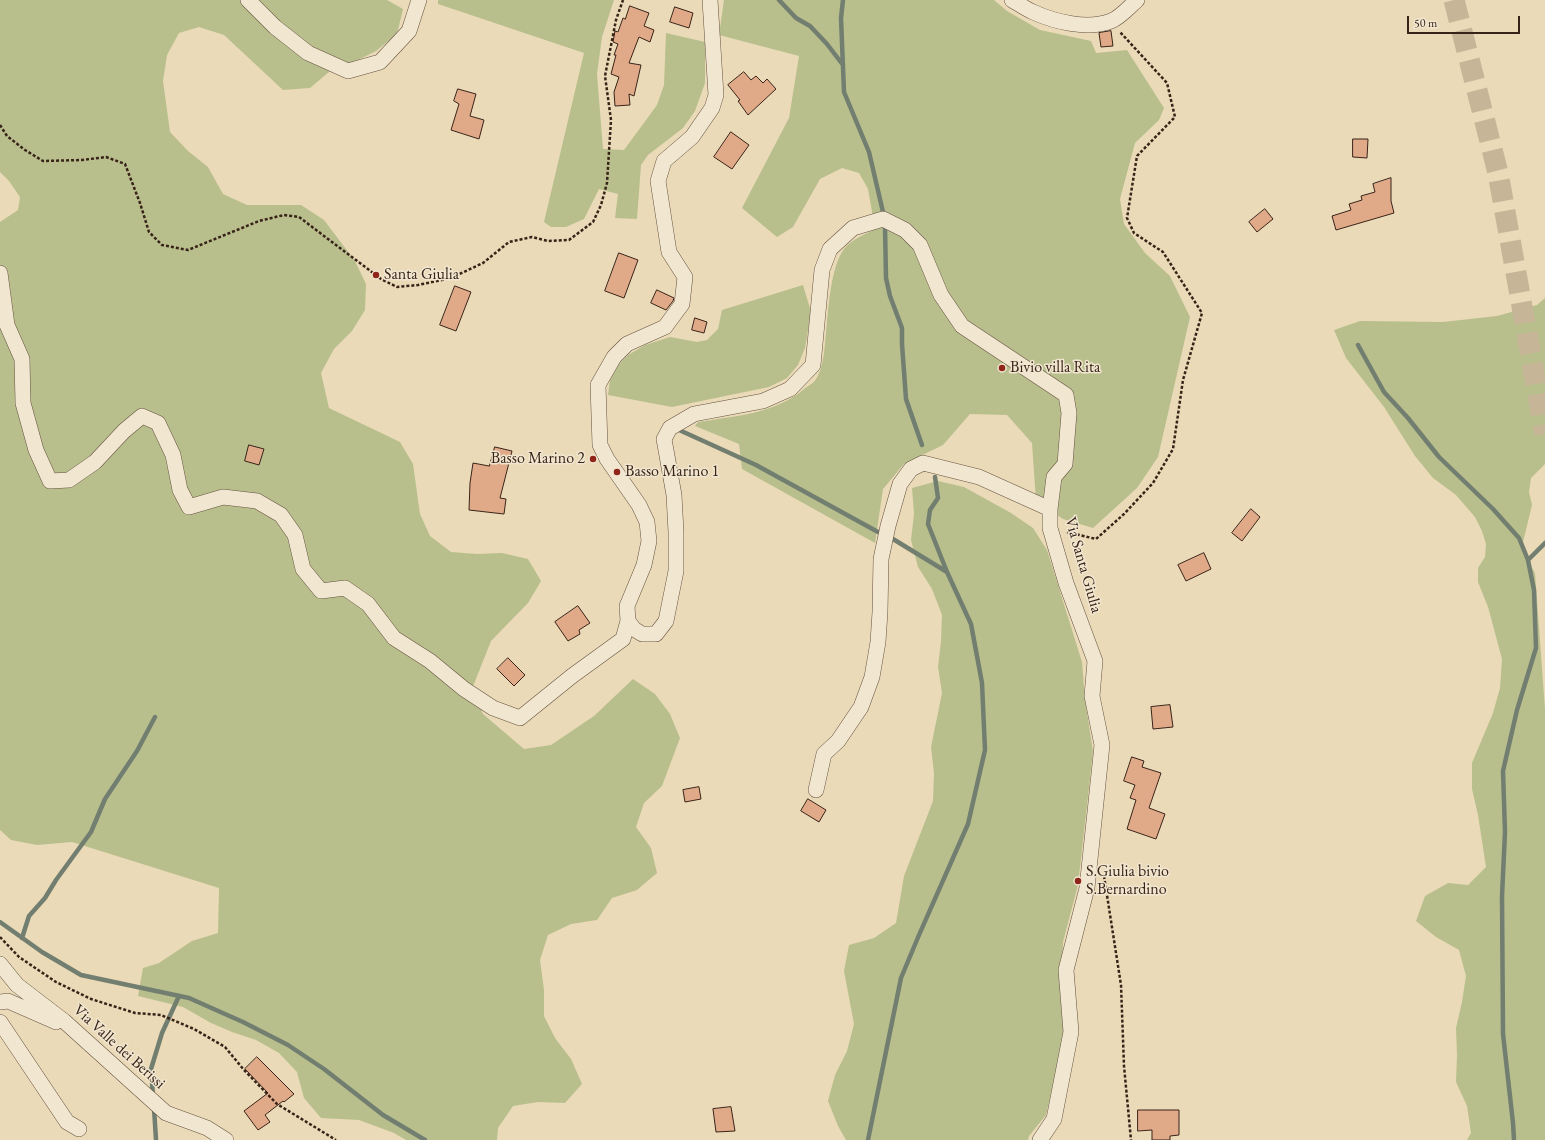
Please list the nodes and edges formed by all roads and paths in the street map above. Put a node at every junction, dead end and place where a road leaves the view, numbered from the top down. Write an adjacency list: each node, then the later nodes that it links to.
1 (248, 0): 2 (street)
2 (418, 0)
3 (623, 0): 10 (path)
4 (710, 0): 14 (street)
5 (1012, 0): 8 (street)
6 (1023, 0): 8 (street)
7 (1137, 0): 9 (street)
8 (1033, 12): 9 (street)
9 (1110, 21): 13 (path)
10 (0, 125)
11 (0, 273): 14 (street)
12 (1050, 509): 13 (street, Via Santa Giulia); 14 (street, Via Santa Giulia); 15 (street)
13 (1050, 528): 25 (street, Via Santa Giulia)
14 (628, 621)
15 (816, 790)
16 (1103, 868): 26 (path)
17 (0, 937): 24 (path)
18 (0, 964): 21 (street, Via Valle dei Berissi)
19 (0, 1002): 21 (street)
20 (0, 1022): 22 (street)
21 (75, 1031): 23 (street, Via Valle dei Berissi)
22 (79, 1129)
23 (226, 1140)
24 (336, 1140)
25 (1040, 1140)
26 (1130, 1140)

